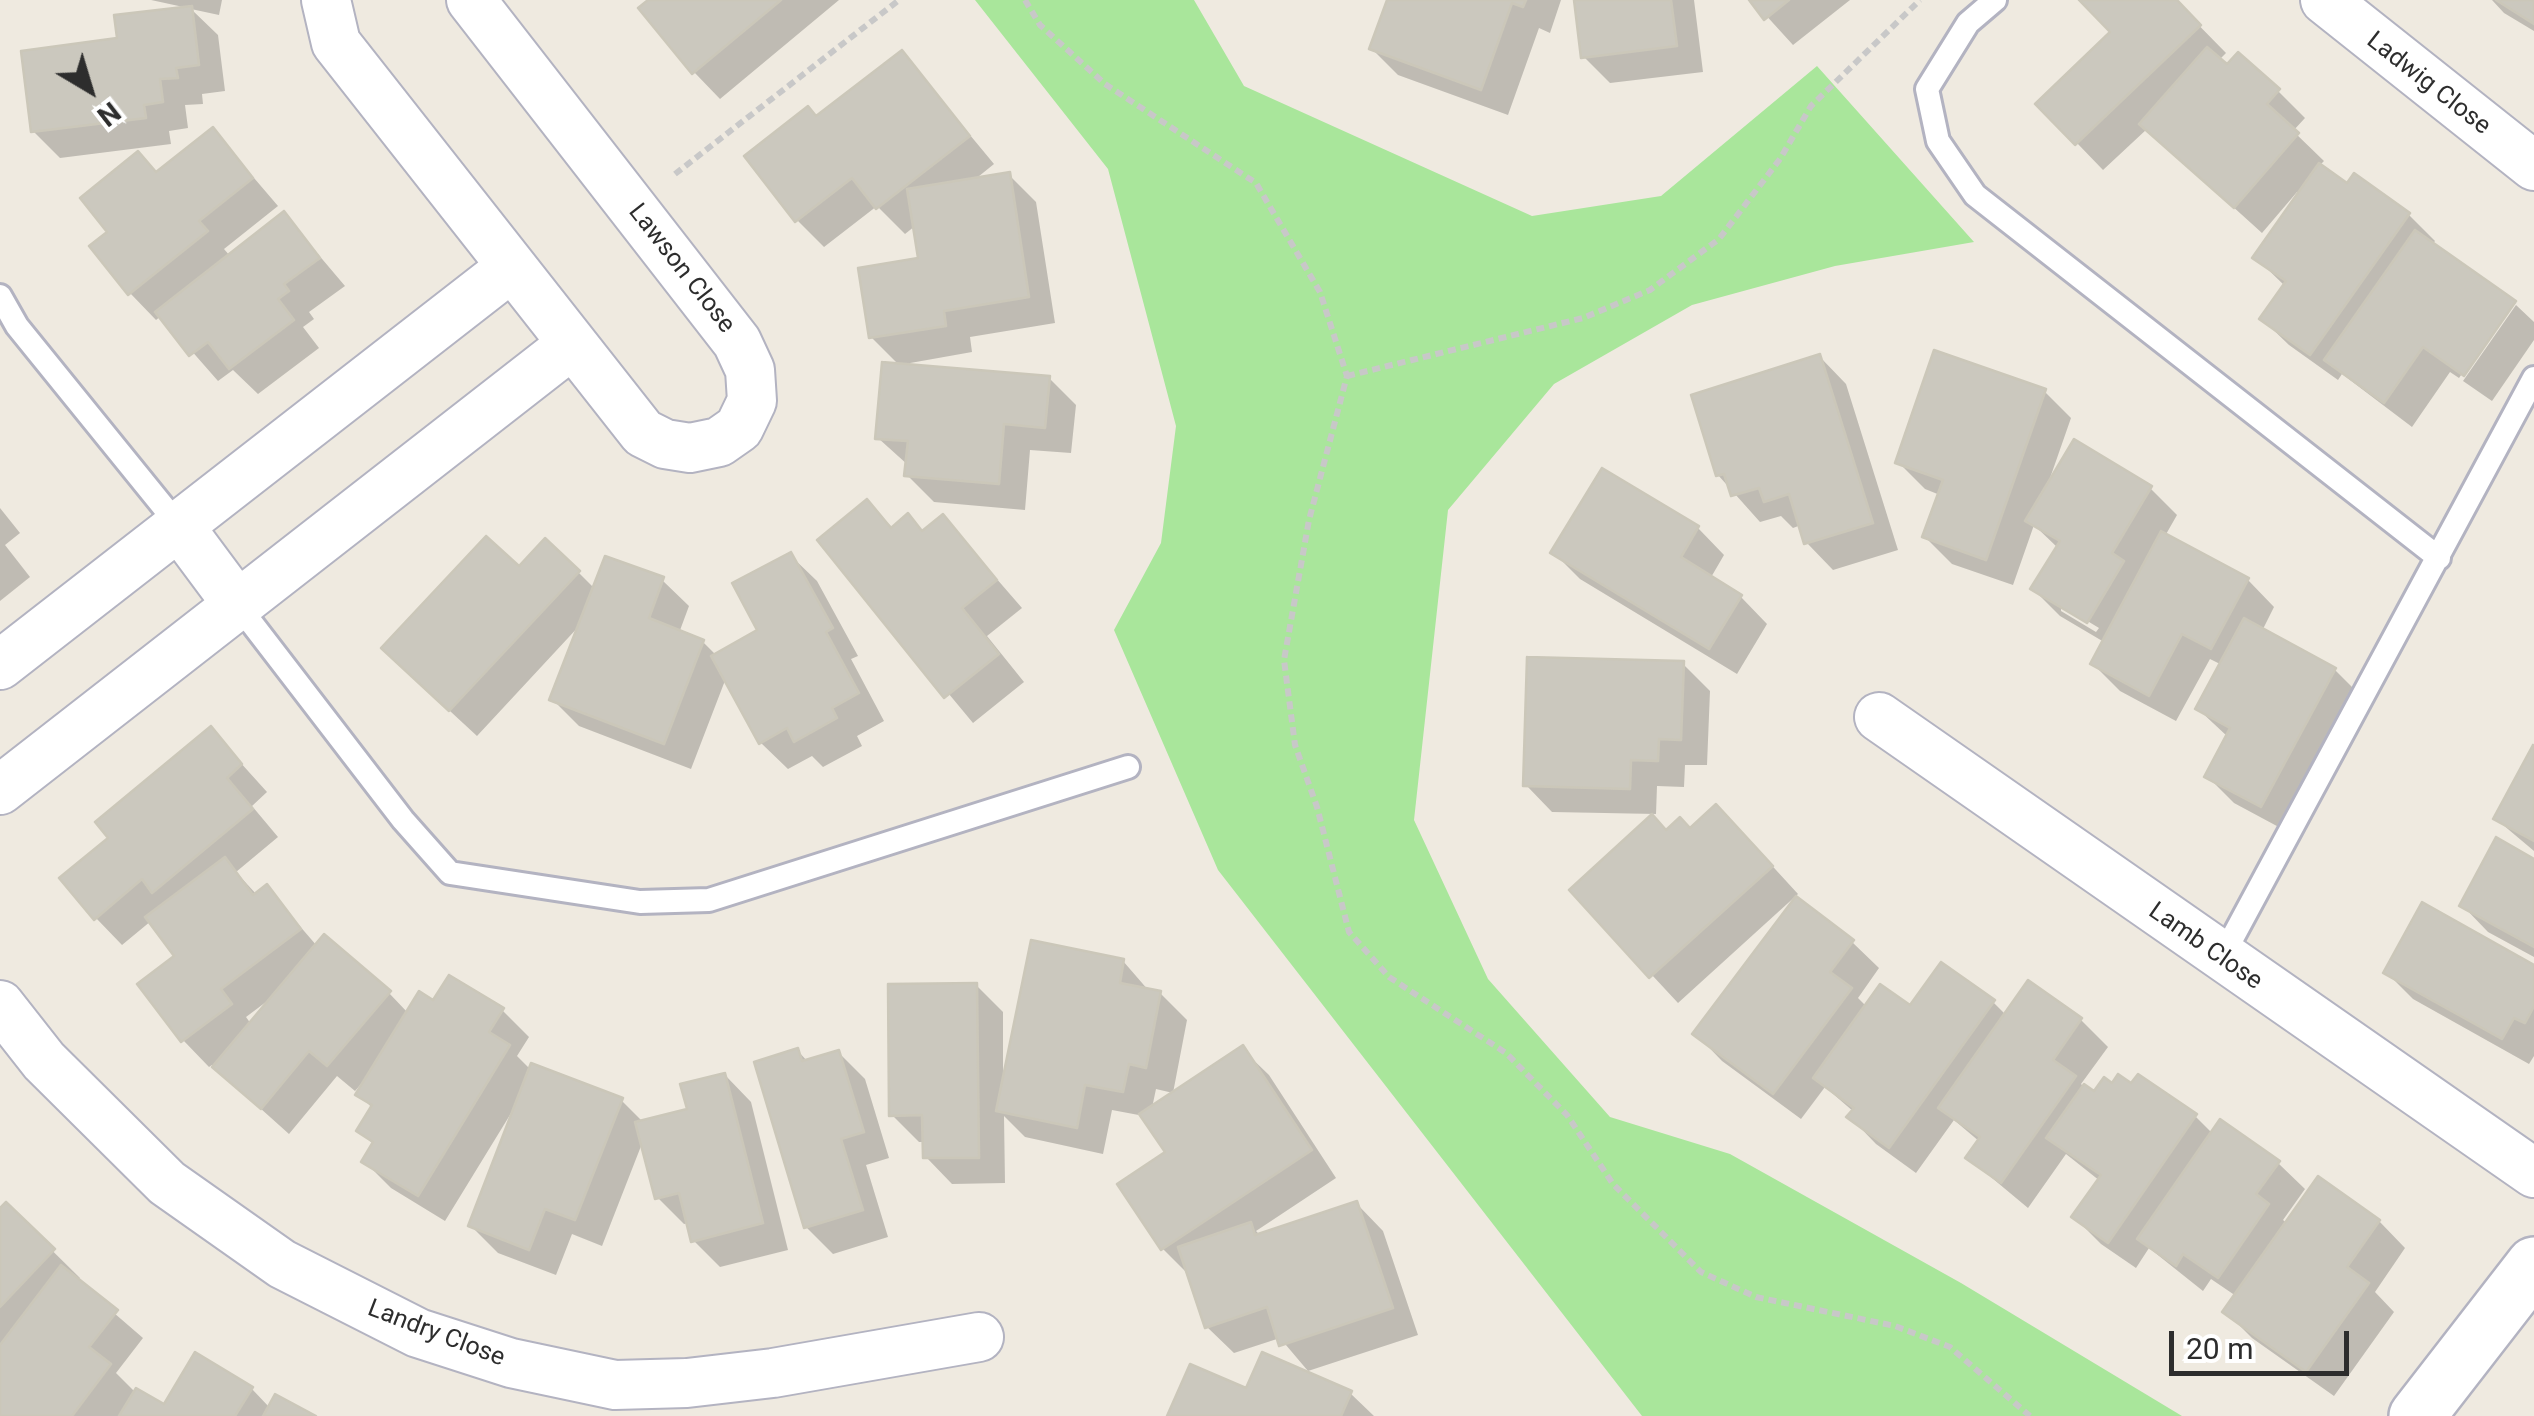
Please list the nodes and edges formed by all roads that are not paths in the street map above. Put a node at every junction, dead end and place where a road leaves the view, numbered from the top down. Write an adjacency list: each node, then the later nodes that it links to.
1 (326, 0): 6 (street, Lawson Close)
2 (471, 0): 8 (street, Lawson Close)
3 (1995, 0): 11 (lane)
4 (2324, 0): 5 (street, Ladwig Close)
5 (2534, 166)
6 (510, 268): 8 (street, Lawson Close); 10 (street)
7 (0, 296): 10 (lane)
8 (571, 345): 12 (street)
9 (2534, 378): 11 (lane)
10 (179, 526): 12 (street); 13 (street)
11 (2439, 558): 17 (lane)
12 (237, 604): 15 (lane); 16 (street)
13 (0, 665)
14 (1879, 717): 17 (street, Lamb Close)
15 (1128, 767)
16 (0, 790)
17 (2221, 959): 19 (street, Lamb Close)
18 (0, 1006): 21 (street, Landry Close)
19 (2534, 1173)
20 (2534, 1265): 22 (street)
21 (979, 1337)
22 (2417, 1416)

